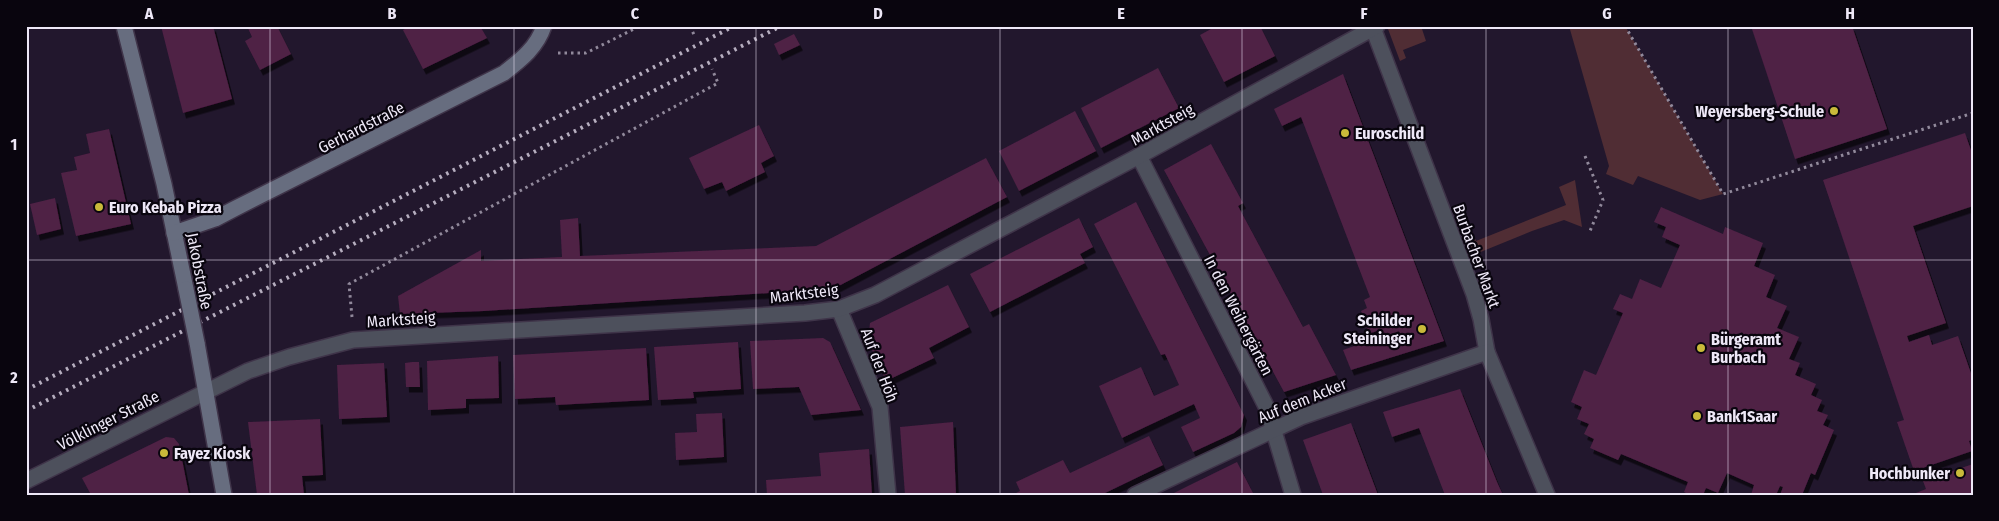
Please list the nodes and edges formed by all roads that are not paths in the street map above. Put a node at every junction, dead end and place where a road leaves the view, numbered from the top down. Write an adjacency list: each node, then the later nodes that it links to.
1 (124, 26): 5 (street, Jakobstraße)
2 (1375, 27): 4 (street, Marktsteig); 7 (street, Burbacher Markt)
3 (542, 33): 5 (street, Gerhardstraße)
4 (1139, 156): 6 (street, Marktsteig); 9 (street, In den Weihergärten)
5 (174, 232): 8 (street, Jakobstraße, bridge)
6 (839, 309): 8 (street, Marktsteig); 12 (street, Auf der Höh)
7 (1486, 352): 9 (street, Auf dem Acker); 15 (street, Burbacher Markt)
8 (206, 392): 10 (street, Völklinger Straße); 11 (street, Jakobstraße)
9 (1273, 429): 13 (street, Auf dem Acker); 14 (street, In den Weihergärten)
10 (26, 481)
11 (224, 495)
12 (888, 495)
13 (1135, 495)
14 (1293, 495)
15 (1547, 495)

